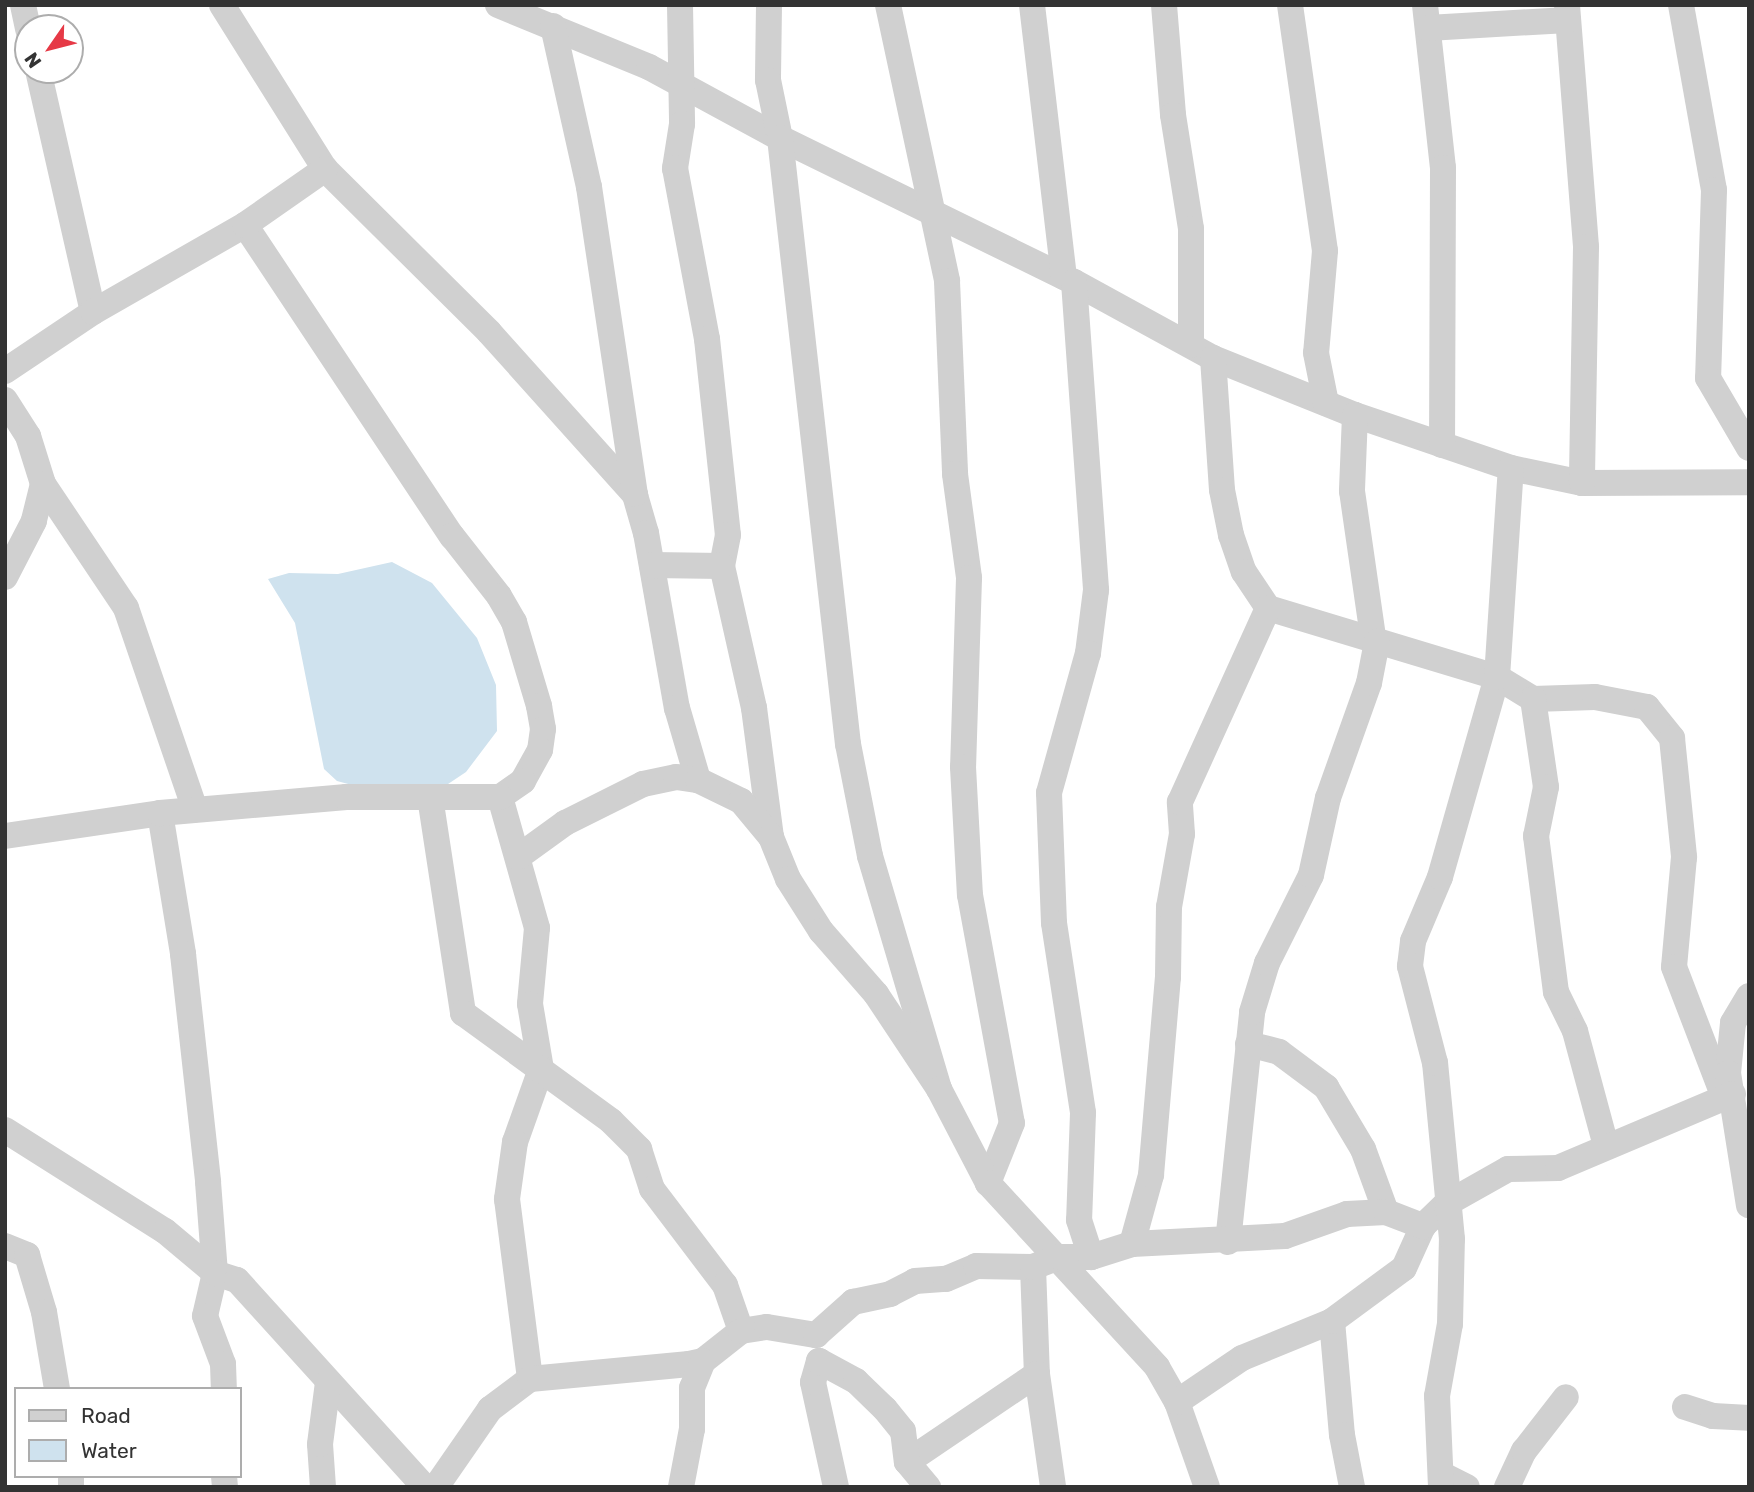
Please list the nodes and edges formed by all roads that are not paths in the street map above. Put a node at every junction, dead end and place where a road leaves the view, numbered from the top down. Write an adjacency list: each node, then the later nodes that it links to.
1 (222, 5): 16 (street)
2 (498, 5): 12 (street)
3 (680, 5): 13 (street)
4 (769, 5): 15 (street)
5 (888, 5): 17 (street)
6 (1032, 5): 19 (street)
7 (1164, 5): 21 (street)
8 (1290, 5): 24 (street)
9 (1681, 5): 27 (street)
10 (1567, 12): 11 (street); 30 (street)
11 (1426, 17): 26 (street)
12 (553, 26): 13 (street); 32 (street)
13 (680, 83): 15 (street); 34 (street)
14 (40, 84): 20 (street)
15 (780, 138): 17 (street); 51 (street)
16 (325, 169): 18 (street); 32 (street)
17 (930, 211): 19 (street); 55 (street)
18 (244, 225): 20 (street); 42 (street)
19 (1069, 279): 21 (street); 64 (street)
20 (93, 312): 22 (street)
21 (1202, 352): 24 (street); 36 (street)
22 (5, 371)
23 (5, 400): 31 (street)
24 (1326, 403): 25 (street)
25 (1355, 415): 26 (street); 37 (street)
26 (1442, 445): 28 (street)
27 (1749, 448)
28 (1511, 468): 30 (street); 38 (street)
29 (1749, 482): 30 (street)
30 (1582, 483)
31 (43, 484): 35 (street); 43 (street)
32 (635, 495): 33 (street)
33 (652, 565): 34 (street); 40 (street)
34 (722, 566): 46 (street)
35 (5, 577)
36 (1268, 608): 37 (street); 61 (street)
37 (1376, 643): 38 (street); 49 (street)
38 (1497, 677): 39 (street); 56 (street)
39 (1533, 699): 52 (street); 54 (street)
40 (698, 780): 46 (street); 47 (street)
41 (430, 797): 42 (street); 43 (street); 50 (street)
42 (500, 797): 47 (street)
43 (195, 810): 44 (street)
44 (160, 813): 45 (street); 66 (street)
45 (5, 836)
46 (771, 837): 51 (street)
47 (518, 858): 50 (street)
48 (1749, 996): 52 (street)
49 (1248, 1044): 58 (street); 60 (street)
50 (541, 1069): 68 (street); 73 (street)
51 (939, 1089): 55 (street)
52 (1729, 1095): 54 (street); 57 (street)
53 (5, 1130): 66 (street)
54 (1606, 1146): 56 (street)
55 (989, 1183): 63 (street)
56 (1446, 1204): 59 (street); 82 (street)
57 (1749, 1205)
58 (1386, 1212): 59 (street); 60 (street)
59 (1423, 1226): 67 (street)
60 (1228, 1242): 61 (street)
61 (1132, 1244): 64 (street)
62 (5, 1246): 75 (street)
63 (1059, 1257): 64 (street); 65 (street); 78 (street)
64 (1091, 1257)
65 (1033, 1267): 69 (street); 72 (street)
66 (215, 1273): 74 (street); 76 (street)
67 (1332, 1321): 78 (street); 91 (street)
68 (741, 1331): 69 (street); 70 (street)
69 (817, 1335): 71 (street)
70 (703, 1361): 73 (street); 86 (street)
71 (828, 1365): 81 (street); 87 (street)
72 (1037, 1374): 81 (street); 89 (street)
73 (530, 1379): 85 (street)
74 (328, 1382): 83 (street); 84 (street)
75 (57, 1387)
76 (224, 1387)
77 (1566, 1397): 93 (street)
78 (1177, 1402): 90 (street)
79 (1685, 1407): 80 (street)
80 (1749, 1418)
81 (907, 1462): 88 (street)
82 (1441, 1480): 92 (street)
83 (323, 1487)
84 (425, 1487)
85 (436, 1487)
86 (681, 1487)
87 (835, 1487)
88 (928, 1487)
89 (1053, 1487)
90 (1207, 1487)
91 (1352, 1487)
92 (1467, 1487)
93 (1507, 1487)

